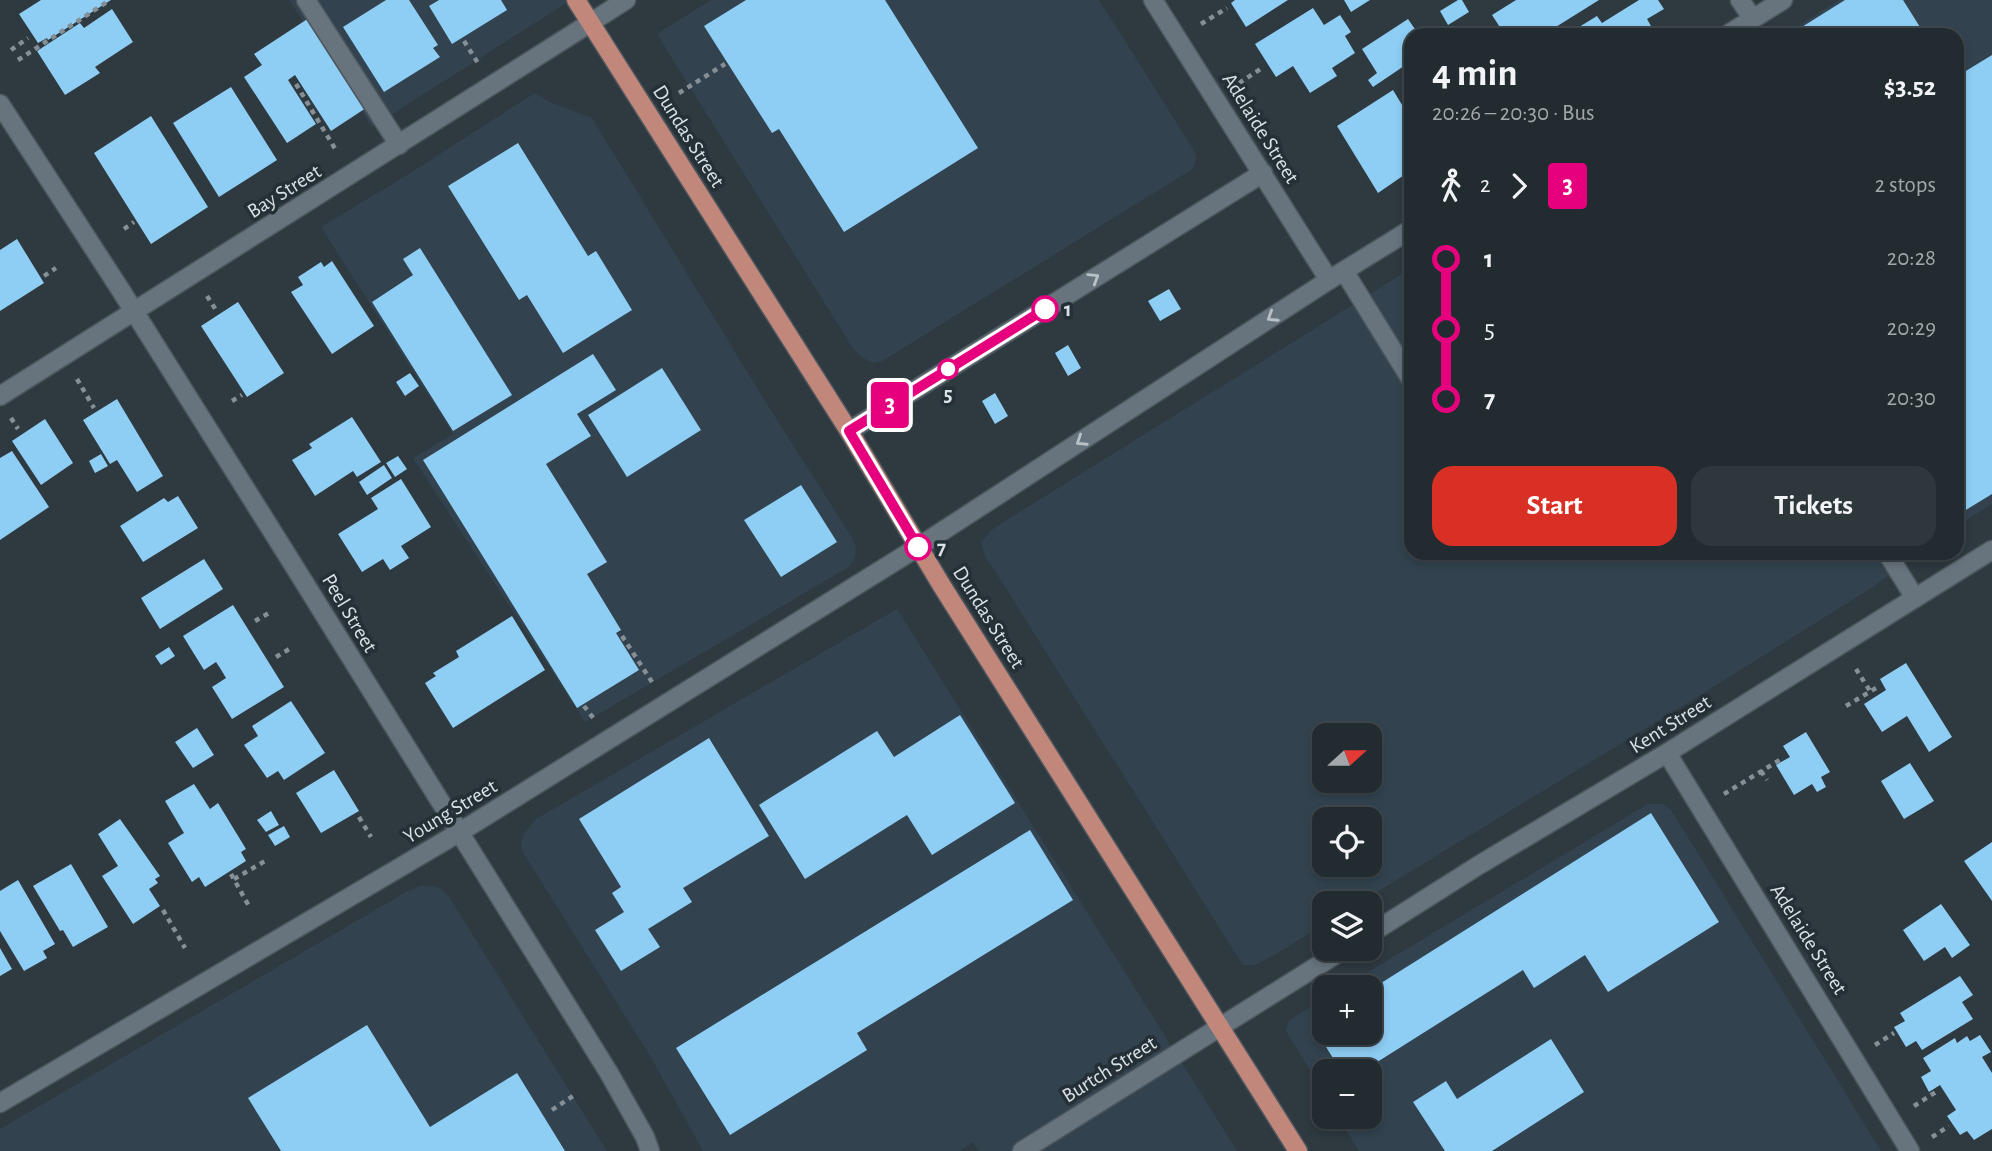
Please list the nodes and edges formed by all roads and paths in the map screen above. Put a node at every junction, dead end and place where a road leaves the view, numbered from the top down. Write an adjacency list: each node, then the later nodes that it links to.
1 (110, 0): 16 (path)
2 (306, 0): 24 (street)
3 (576, 0): 10 (main road, Dundas Street)
4 (626, 0): 10 (street, Bay Street)
5 (1153, 0): 26 (street, Adelaide Street)
6 (1740, 0): 9 (street)
7 (1783, 0): 9 (street)
8 (1227, 8): 11 (path)
9 (1752, 19): 12 (street)
10 (590, 23): 24 (street, Bay Street); 42 (main road, Dundas Street)
11 (1201, 24)
12 (1738, 28)
13 (28, 38): 15 (path)
14 (464, 41): 17 (path)
15 (11, 50)
16 (18, 60)
17 (478, 63)
18 (725, 64): 22 (path)
19 (1262, 68): 20 (path)
20 (1238, 83)
21 (296, 84): 25 (path)
22 (678, 93)
23 (0, 104): 35 (street, Peel Street)
24 (399, 145): 35 (street, Bay Street)
25 (337, 152)
26 (1263, 173): 31 (street, Adelaide Street); 42 (street, one-way to 26)
27 (134, 222): 28 (path)
28 (124, 229)
29 (1404, 234): 31 (street, Young Street)
30 (55, 268): 32 (path)
31 (1337, 275): 36 (street, Adelaide Street); 43 (street, Young Street, one-way to 43)
32 (44, 276)
33 (205, 293): 34 (path)
34 (215, 310)
35 (133, 312): 39 (street, Bay Street); 65 (street, Peel Street)
36 (1404, 370)
37 (74, 376): 41 (path)
38 (243, 395): 40 (path)
39 (0, 396)
40 (232, 401)
41 (94, 408)
42 (849, 431): 43 (main road, Dundas Street)
43 (918, 547): 65 (street, Young Street); 73 (main road, Dundas Street)
44 (1992, 550): 46 (street, Kent Street)
45 (1891, 560): 46 (street)
46 (1915, 598): 59 (street, Kent Street)
47 (269, 612): 48 (path)
48 (255, 621)
49 (622, 636): 53 (path)
50 (291, 648): 51 (path)
51 (276, 657)
52 (1856, 668): 55 (path)
53 (654, 685)
54 (1876, 688): 55 (path)
55 (1870, 691): 57 (path)
56 (584, 706): 58 (path)
57 (1846, 706)
58 (594, 720)
59 (1667, 753): 70 (street, Kent Street); 86 (street, Adelaide Street)
60 (1783, 758): 61 (path)
61 (1761, 771): 62 (path); 63 (path)
62 (1767, 780)
63 (1723, 794)
64 (359, 817): 66 (path)
65 (460, 832): 78 (street, Young Street); 83 (street, Peel Street)
66 (371, 837)
67 (265, 861): 68 (path)
68 (250, 908)
69 (163, 911): 71 (path)
70 (1382, 926)
71 (185, 948)
72 (1325, 961): 73 (street)
73 (1221, 1027): 84 (street, Burtch Street); 85 (main road, Dundas Street)
74 (1894, 1033): 75 (path)
75 (1875, 1045)
76 (1939, 1090): 79 (path)
77 (576, 1094): 80 (path)
78 (0, 1103)
79 (1913, 1107)
80 (552, 1110)
81 (1949, 1126): 82 (path)
82 (1932, 1137)
83 (650, 1151)
84 (1022, 1151)
85 (1298, 1151)
86 (1910, 1151)

